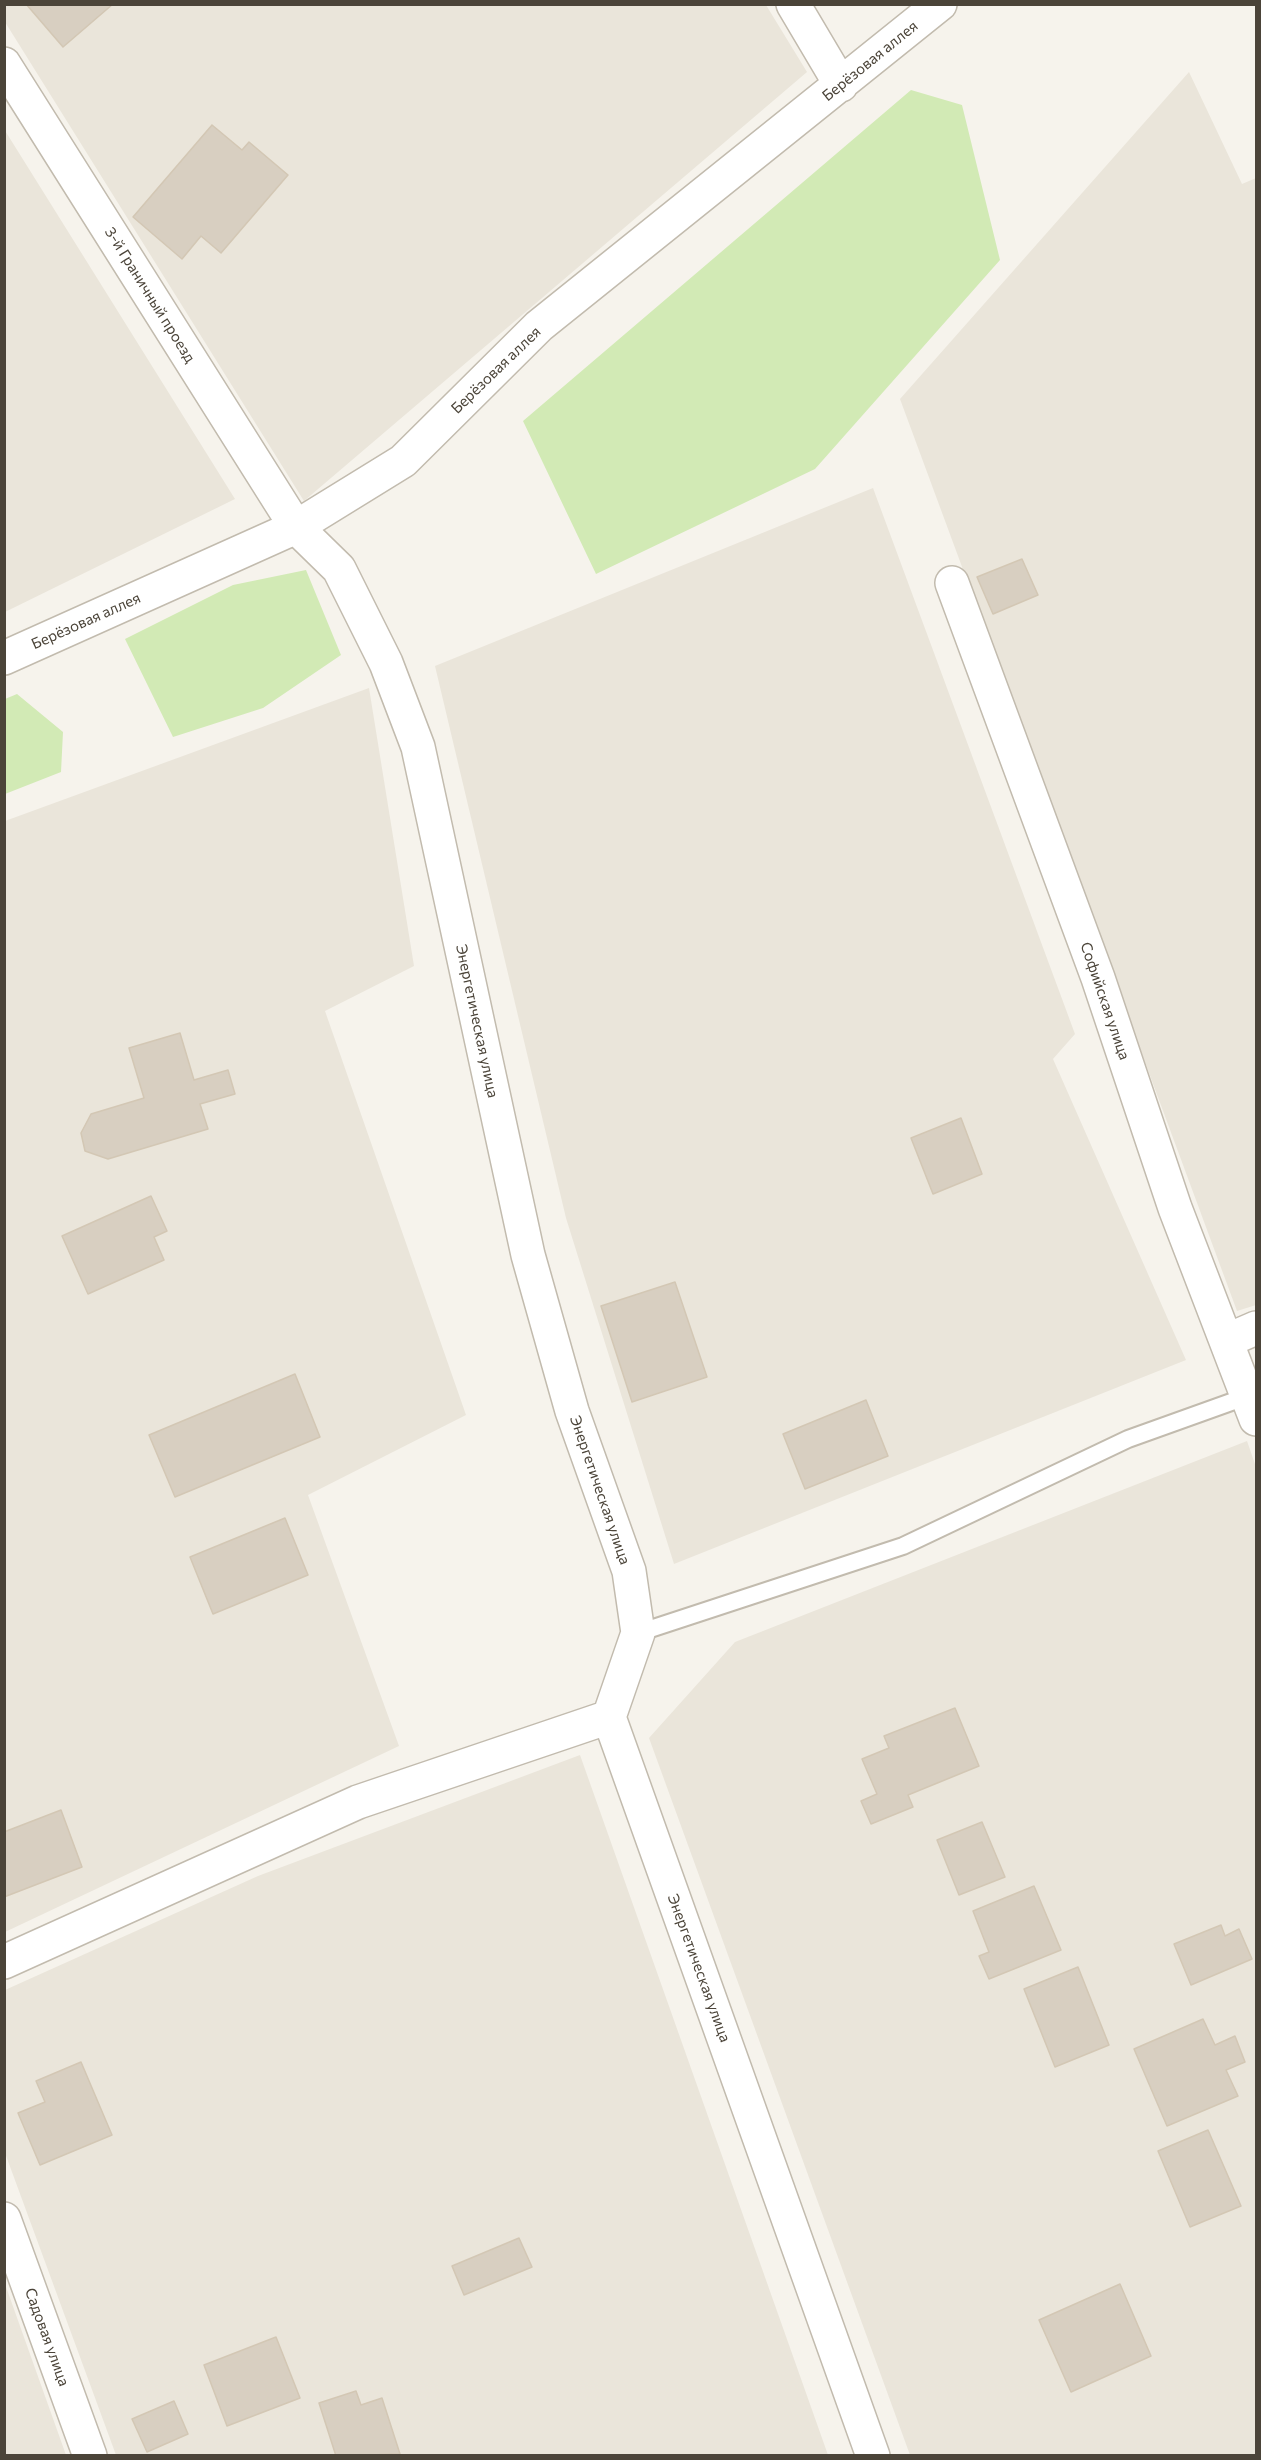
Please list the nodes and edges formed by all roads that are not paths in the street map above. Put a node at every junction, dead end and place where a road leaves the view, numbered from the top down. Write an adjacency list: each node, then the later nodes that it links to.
1 (793, 4): 4 (street)
2 (940, 4): 4 (street, Берёзовая аллея)
3 (4, 64): 5 (street, 3-й Граничный проезд)
4 (841, 85): 5 (street, Берёзовая аллея)
5 (296, 527): 7 (street, Берёзовая аллея); 11 (street, Энергетическая улица)
6 (952, 583): 9 (street, Софийская улица)
7 (4, 658)
8 (1257, 1328): 9 (street)
9 (1226, 1341): 10 (street, Софийская улица)
10 (1252, 1407): 11 (lane)
11 (638, 1633): 12 (street, Энергетическая улица)
12 (609, 1717): 13 (street); 16 (street, Энергетическая улица)
13 (4, 1962)
14 (4, 2219): 15 (street, Садовая улица)
15 (90, 2456)
16 (873, 2456)

